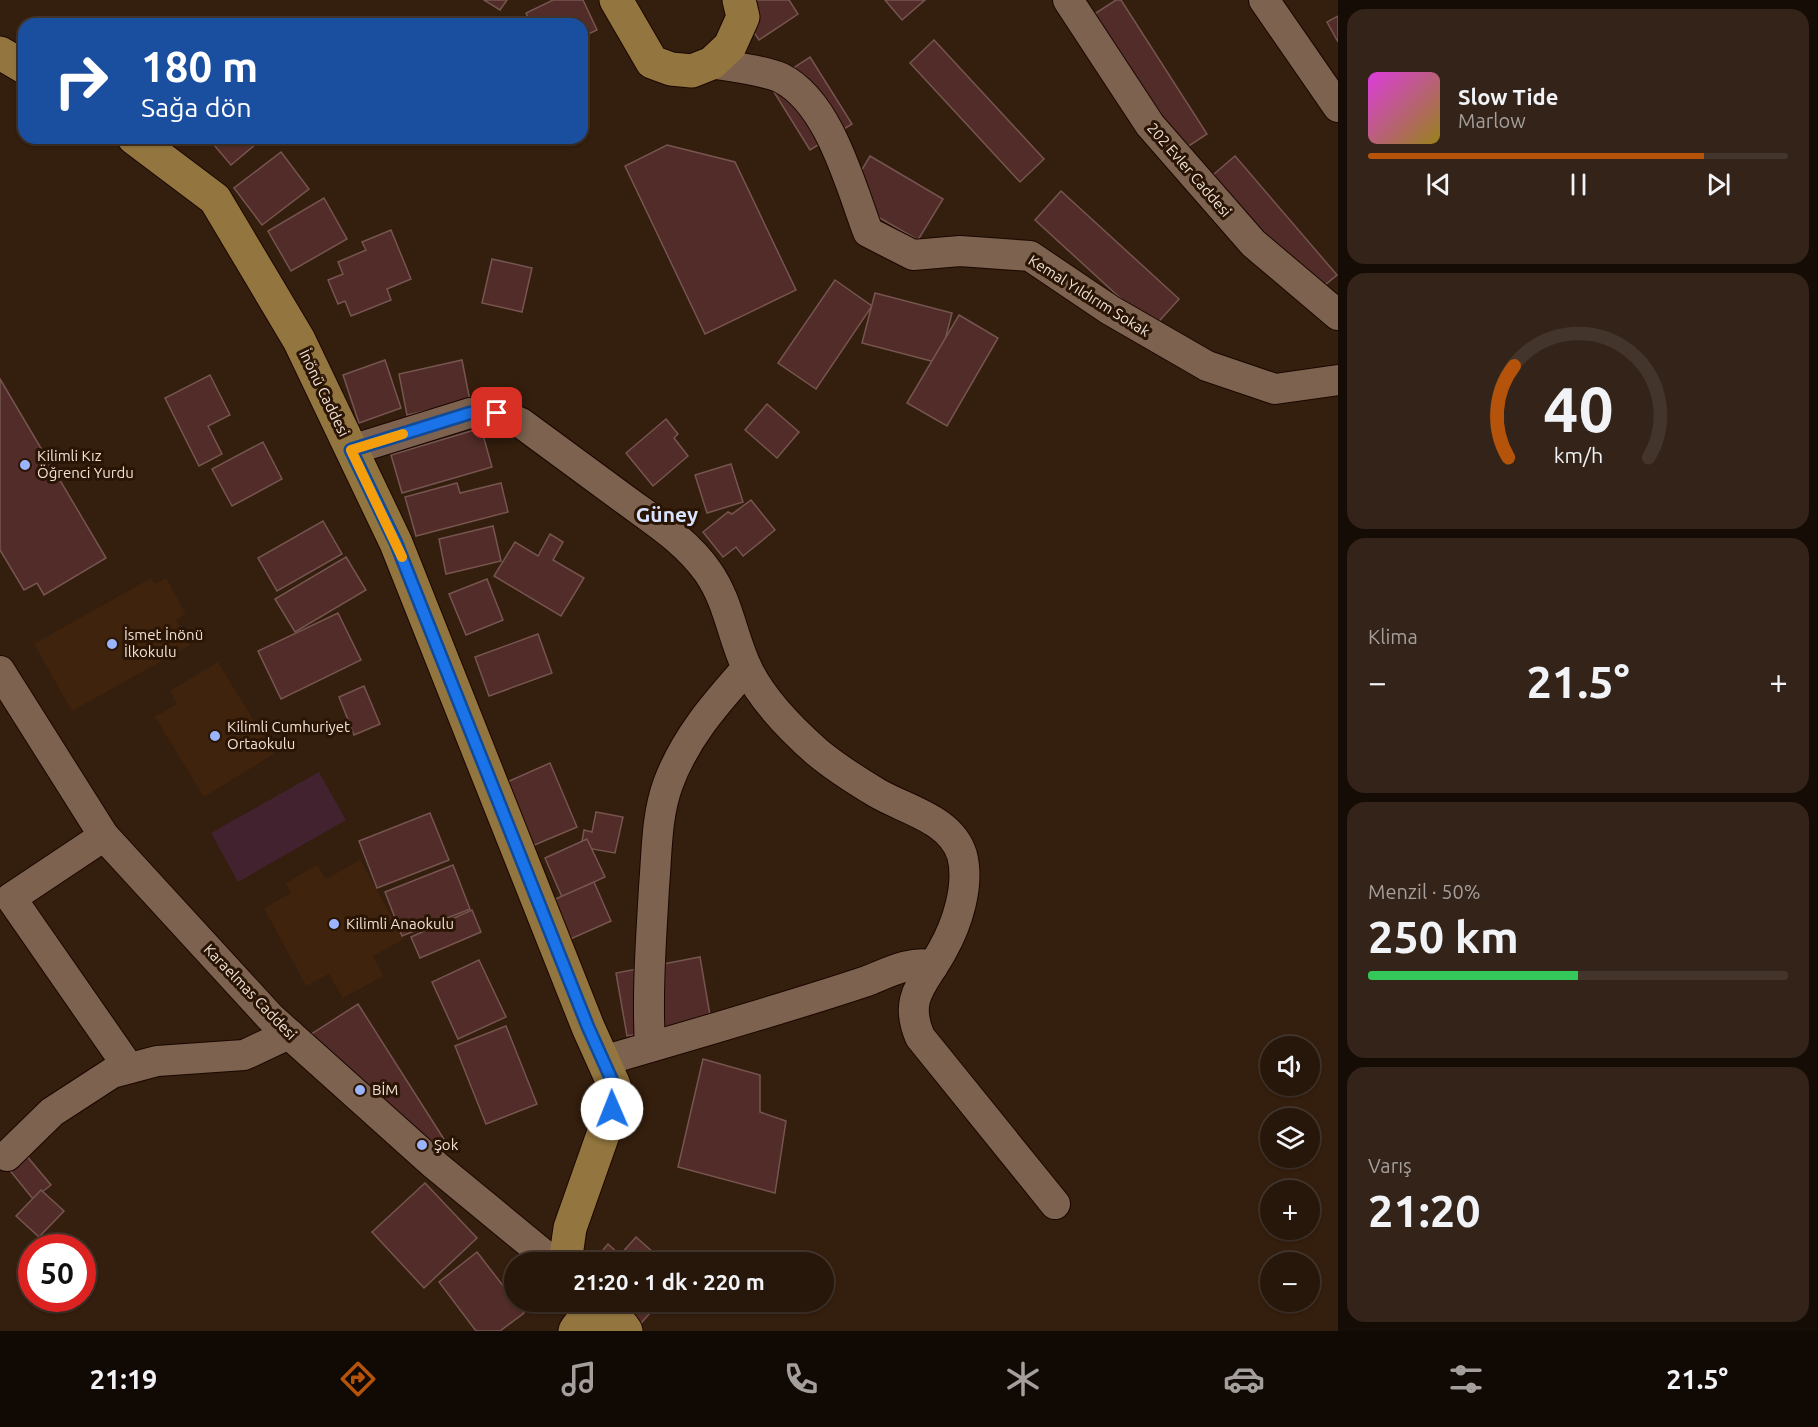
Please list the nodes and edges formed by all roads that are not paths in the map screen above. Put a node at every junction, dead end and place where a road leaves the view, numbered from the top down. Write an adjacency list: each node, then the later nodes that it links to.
1 (616, 0): 5 (main road)
2 (739, 0): 5 (main road)
3 (1068, 0): 8 (street, 202 Evler Caddesi)
4 (1264, 0): 6 (street)
5 (712, 63): 9 (street, Kemal Yıldırım Sokak)
6 (1338, 107)
7 (142, 144): 10 (main road, İnönü Caddesi)
8 (1338, 315)
9 (1338, 380)
10 (351, 450): 11 (street); 17 (main road, İnönü Caddesi)
11 (747, 668): 14 (street); 16 (street)
12 (0, 671): 13 (street, Karaelmas Caddesi)
13 (104, 836): 15 (street, Karaelmas Caddesi); 18 (street)
14 (933, 966): 16 (street); 20 (street)
15 (289, 1034): 18 (street); 21 (street, Karaelmas Caddesi)
16 (650, 1047): 17 (street)
17 (603, 1061): 22 (main road, İnönü Caddesi)
18 (129, 1068): 19 (street)
19 (8, 1156)
20 (1055, 1204)
21 (541, 1252)
22 (567, 1252)
23 (580, 1317): 24 (main road)
24 (626, 1331)

